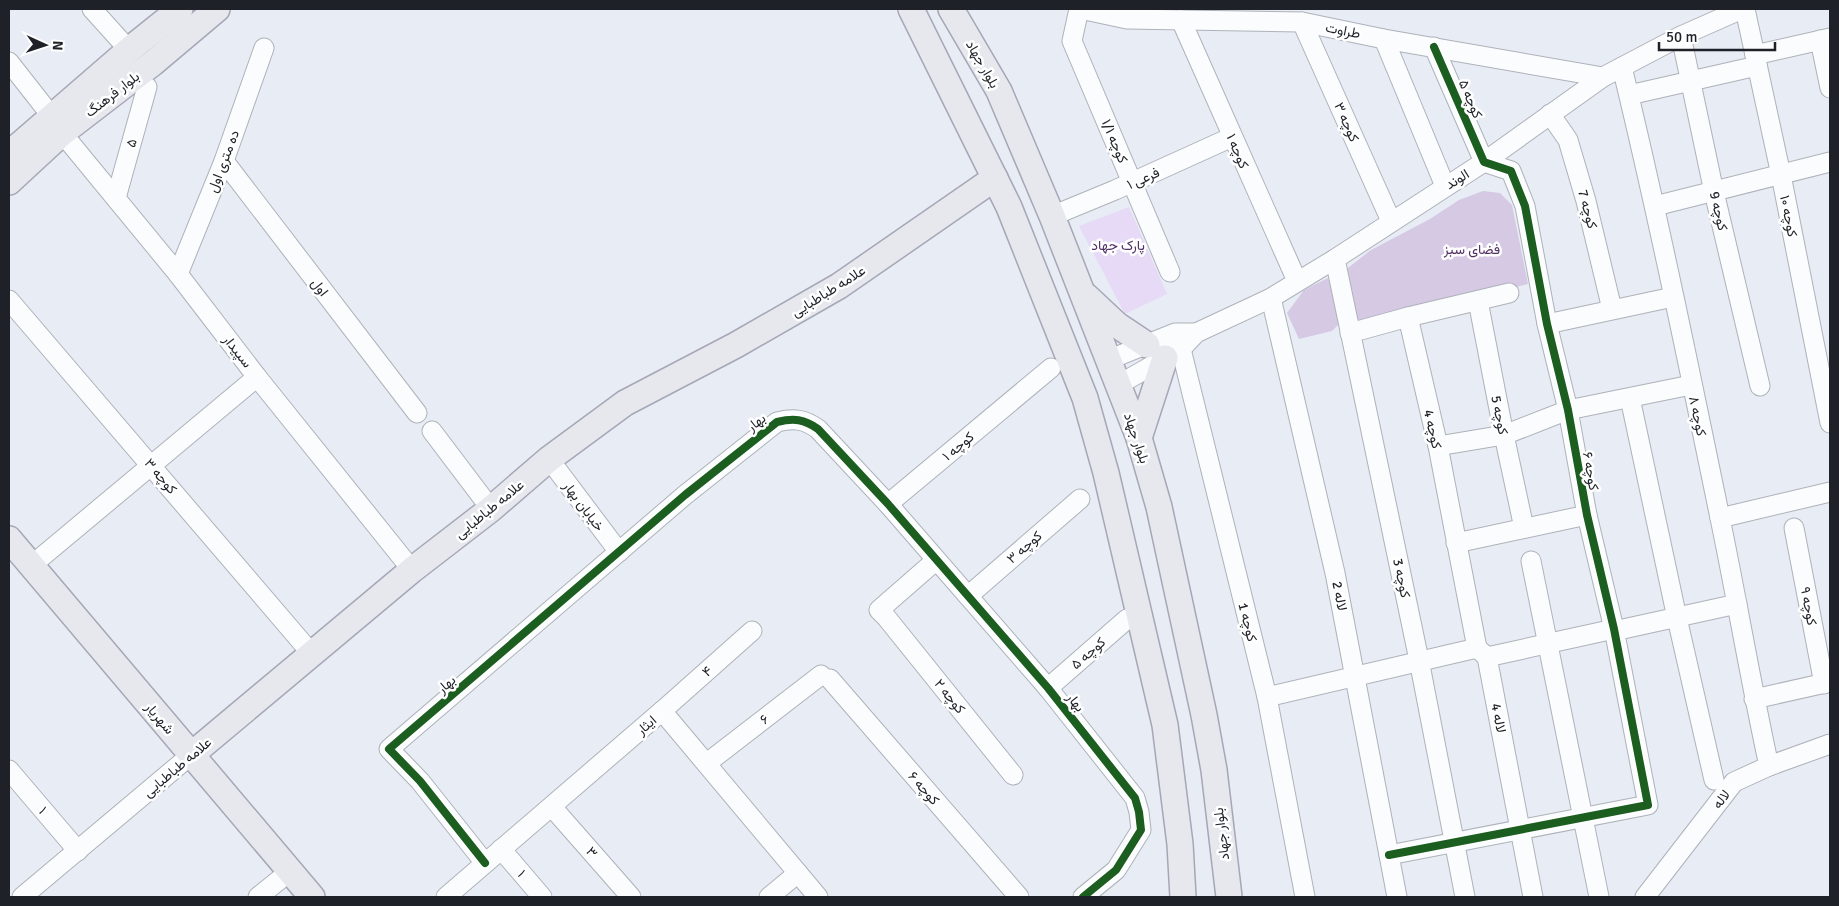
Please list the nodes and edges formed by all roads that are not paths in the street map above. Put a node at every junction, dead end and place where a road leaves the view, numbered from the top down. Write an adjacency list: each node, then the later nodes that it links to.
1 (92, 9): 15 (street)
2 (180, 9): 15 (main road, بلوار فرهنگ)
3 (217, 9): 25 (main road, بلوار فرهنگ)
4 (911, 9): 32 (main road)
5 (951, 9): 39 (main road, بلوار جهاد)
6 (1079, 9): 8 (street, طراوت); 34 (street, کوچه ۱/۱)
7 (1744, 9): 10 (street, الوند); 16 (street, کوچه ۱۰)
8 (1181, 20): 9 (street, طراوت); 26 (street, کوچه ۱)
9 (1302, 22): 11 (street, طراوت); 40 (street, کوچه ۳)
10 (1681, 36): 18 (street, الوند); 20 (street, کوچه 9)
11 (1384, 38): 13 (street, طراوت); 35 (street)
12 (1825, 39): 16 (street); 22 (street)
13 (1434, 47): 19 (street, طراوت); 29 (street, کوچه ۵)
14 (264, 48): 28 (street, ده متری اول)
15 (130, 50): 25 (main road, بلوار فرهنگ)
16 (1756, 61): 20 (street); 31 (street, کوچه ۱۰)
17 (9, 62): 25 (street, سپیدار)
18 (1622, 66): 19 (street, الوند); 23 (street, کوچه ۸)
19 (1603, 77): 24 (street, الوند)
20 (1690, 80): 23 (street); 36 (street, کوچه 9)
21 (147, 87): 37 (street, ۵)
22 (1830, 88)
23 (1629, 95): 38 (street, کوچه ۸)
24 (1550, 114): 29 (street, الوند); 51 (street, کوچه 7)
25 (57, 125): 27 (main road, بلوار فرهنگ); 33 (main road, بلوار فرهنگ); 37 (street, سپیدار)
26 (1232, 137): 34 (street, فرعی ۱); 44 (street, کوچه ۱)
27 (9, 154)
28 (224, 161): 43 (street, ده متری اول); 68 (street, اول)
29 (1484, 162): 35 (street, الوند); 53 (street, کوچه ۶)
30 (1830, 162): 31 (street)
31 (1781, 175): 36 (street); 59 (street, کوچه ۱۰)
32 (995, 178): 60 (main road); 74 (main road, علامه طباطبایی)
33 (9, 182)
34 (1132, 182): 39 (street, فرعی ۱); 42 (street, کوچه ۱/۱)
35 (1445, 186): 40 (street, الوند)
36 (1714, 192): 38 (street); 64 (street, کوچه 9)
37 (116, 198): 43 (street, سپیدار)
38 (1654, 206): 47 (street, کوچه ۸)
39 (1052, 216): 45 (main road, بلوار جهاد)
40 (1392, 221): 41 (street, الوند)
41 (1335, 259): 44 (street, الوند); 55 (street, کوچه 3)
42 (1170, 272)
43 (178, 274): 61 (street, سپیدار)
44 (1297, 281): 48 (street, الوند)
45 (1082, 291): 56 (main road); 57 (main road, بلوار جهاد)
46 (1509, 293): 50 (street)
47 (1673, 297): 51 (street); 63 (street, کوچه ۸)
48 (1271, 298): 54 (street, الوند); 101 (street, لاله 2)
49 (9, 300): 75 (street, کوچه ۳)
50 (1478, 302): 52 (street); 71 (street, کوچه 5)
51 (1612, 309): 53 (street)
52 (1408, 317): 55 (street); 73 (street, کوچه 4)
53 (1548, 324): 67 (street, کوچه ۶)
54 (1196, 333): 56 (street, الوند); 56 (street, الوند)
55 (1350, 333): 100 (street, کوچه 3)
56 (1164, 351): 57 (street, الوند); 62 (street, الوند); 72 (main road); 105 (street, کوچه 1)
57 (1108, 360): 60 (main road); 62 (main road, بلوار جهاد)
58 (1051, 368): 78 (street, کوچه ۱)
59 (1825, 370): 69 (street, کوچه ۱۰)
60 (1076, 372): 65 (main road)
61 (258, 377): 75 (street); 90 (street, سپیدار)
62 (1118, 385): 65 (main road); 72 (main road, بلوار جهاد)
63 (1692, 385): 66 (street); 81 (street, کوچه ۸)
64 (1760, 386)
65 (1085, 398): 135 (main road)
66 (1630, 398): 67 (street); 93 (street)
67 (1568, 410): 71 (street); 80 (street, کوچه ۶)
68 (417, 413)
69 (1830, 423)
70 (432, 431): 79 (street)
71 (1504, 435): 73 (street); 82 (street, کوچه 5)
72 (1139, 438): 136 (main road, بلوار جهاد)
73 (1438, 446): 85 (street, کوچه 4)
74 (549, 459): 79 (main road, علامه طباطبایی); 86 (street, خیابان بهار)
75 (151, 465): 89 (street); 99 (street, کوچه ۳)
76 (1830, 492): 81 (street)
77 (1080, 499): 91 (street, کوچه ۳)
78 (888, 504): 86 (street, بهار); 88 (street, بهار)
79 (492, 509): 90 (main road, علامه طباطبایی)
80 (1587, 514): 82 (street); 95 (street, کوچه ۶)
81 (1720, 518): 92 (street, کوچه ۸)
82 (1524, 528): 85 (street)
83 (1794, 528): 103 (street, کوچه ۹)
84 (9, 538): 89 (main road, شهریار)
85 (1456, 543): 98 (street, لاله 4)
86 (619, 552): 122 (street, بهار)
87 (1531, 561): 97 (street)
88 (940, 564): 91 (street, بهار); 113 (street, کوچه ۲)
89 (32, 565): 109 (main road, شهریار)
90 (412, 570): 99 (main road, علامه طباطبایی)
91 (968, 596): 104 (street, بهار)
92 (1737, 604): 93 (street); 106 (street, کوچه ۸)
93 (1677, 618): 95 (street); 114 (street)
94 (1127, 619): 104 (street, کوچه ۵)
95 (1614, 630): 97 (street); 116 (street, کوچه ۶)
96 (752, 631): 107 (street, ۴)
97 (1547, 644): 98 (street); 116 (street)
98 (1482, 652): 100 (street); 117 (street, لاله 4)
99 (311, 653): 109 (main road, علامه طباطبایی)
100 (1419, 660): 101 (street); 118 (street, کوچه 3)
101 (1356, 676): 105 (street); 121 (street, لاله 2)
102 (826, 677): 110 (street, ۶); 133 (street, کوچه ۶)
103 (1827, 683): 106 (street)
104 (1048, 688): 134 (street, بهار)
105 (1267, 697): 137 (street, کوچه 1)
106 (1754, 699): 111 (street, کوچه ۸)
107 (662, 711): 110 (street, ایثار); 115 (street, ایثار)
108 (1830, 744): 111 (street, لاله)
109 (191, 755): 120 (street, علامه طباطبایی); 123 (main road, شهریار)
110 (707, 763): 124 (street, ایثار)
111 (1769, 766): 142 (street, لاله)
112 (9, 770): 120 (street, ۱)
113 (1013, 776)
114 (1714, 780)
115 (552, 807): 119 (street, ایثار); 130 (street, ۳)
116 (1583, 817): 117 (street); 141 (street)
117 (1520, 830): 118 (street); 140 (street, لاله 4)
118 (1454, 843): 121 (street); 139 (street, کوچه 3)
119 (501, 849): 122 (street, ایثار); 129 (street, ۱)
120 (78, 850): 125 (street, علامه طباطبایی)
121 (1389, 856): 138 (street, لاله 2)
122 (485, 863): 128 (street, ایثار)
123 (290, 872): 126 (street); 127 (main road, شهریار)
124 (798, 873): 131 (street); 132 (street, ایثار)
125 (22, 897)
126 (258, 897)
127 (312, 897)
128 (446, 897)
129 (542, 897)
130 (631, 897)
131 (770, 897)
132 (818, 897)
133 (1018, 897)
134 (1083, 897)
135 (1183, 897)
136 (1229, 897)
137 (1305, 897)
138 (1397, 897)
139 (1465, 897)
140 (1533, 897)
141 (1599, 897)
142 (1645, 897)

